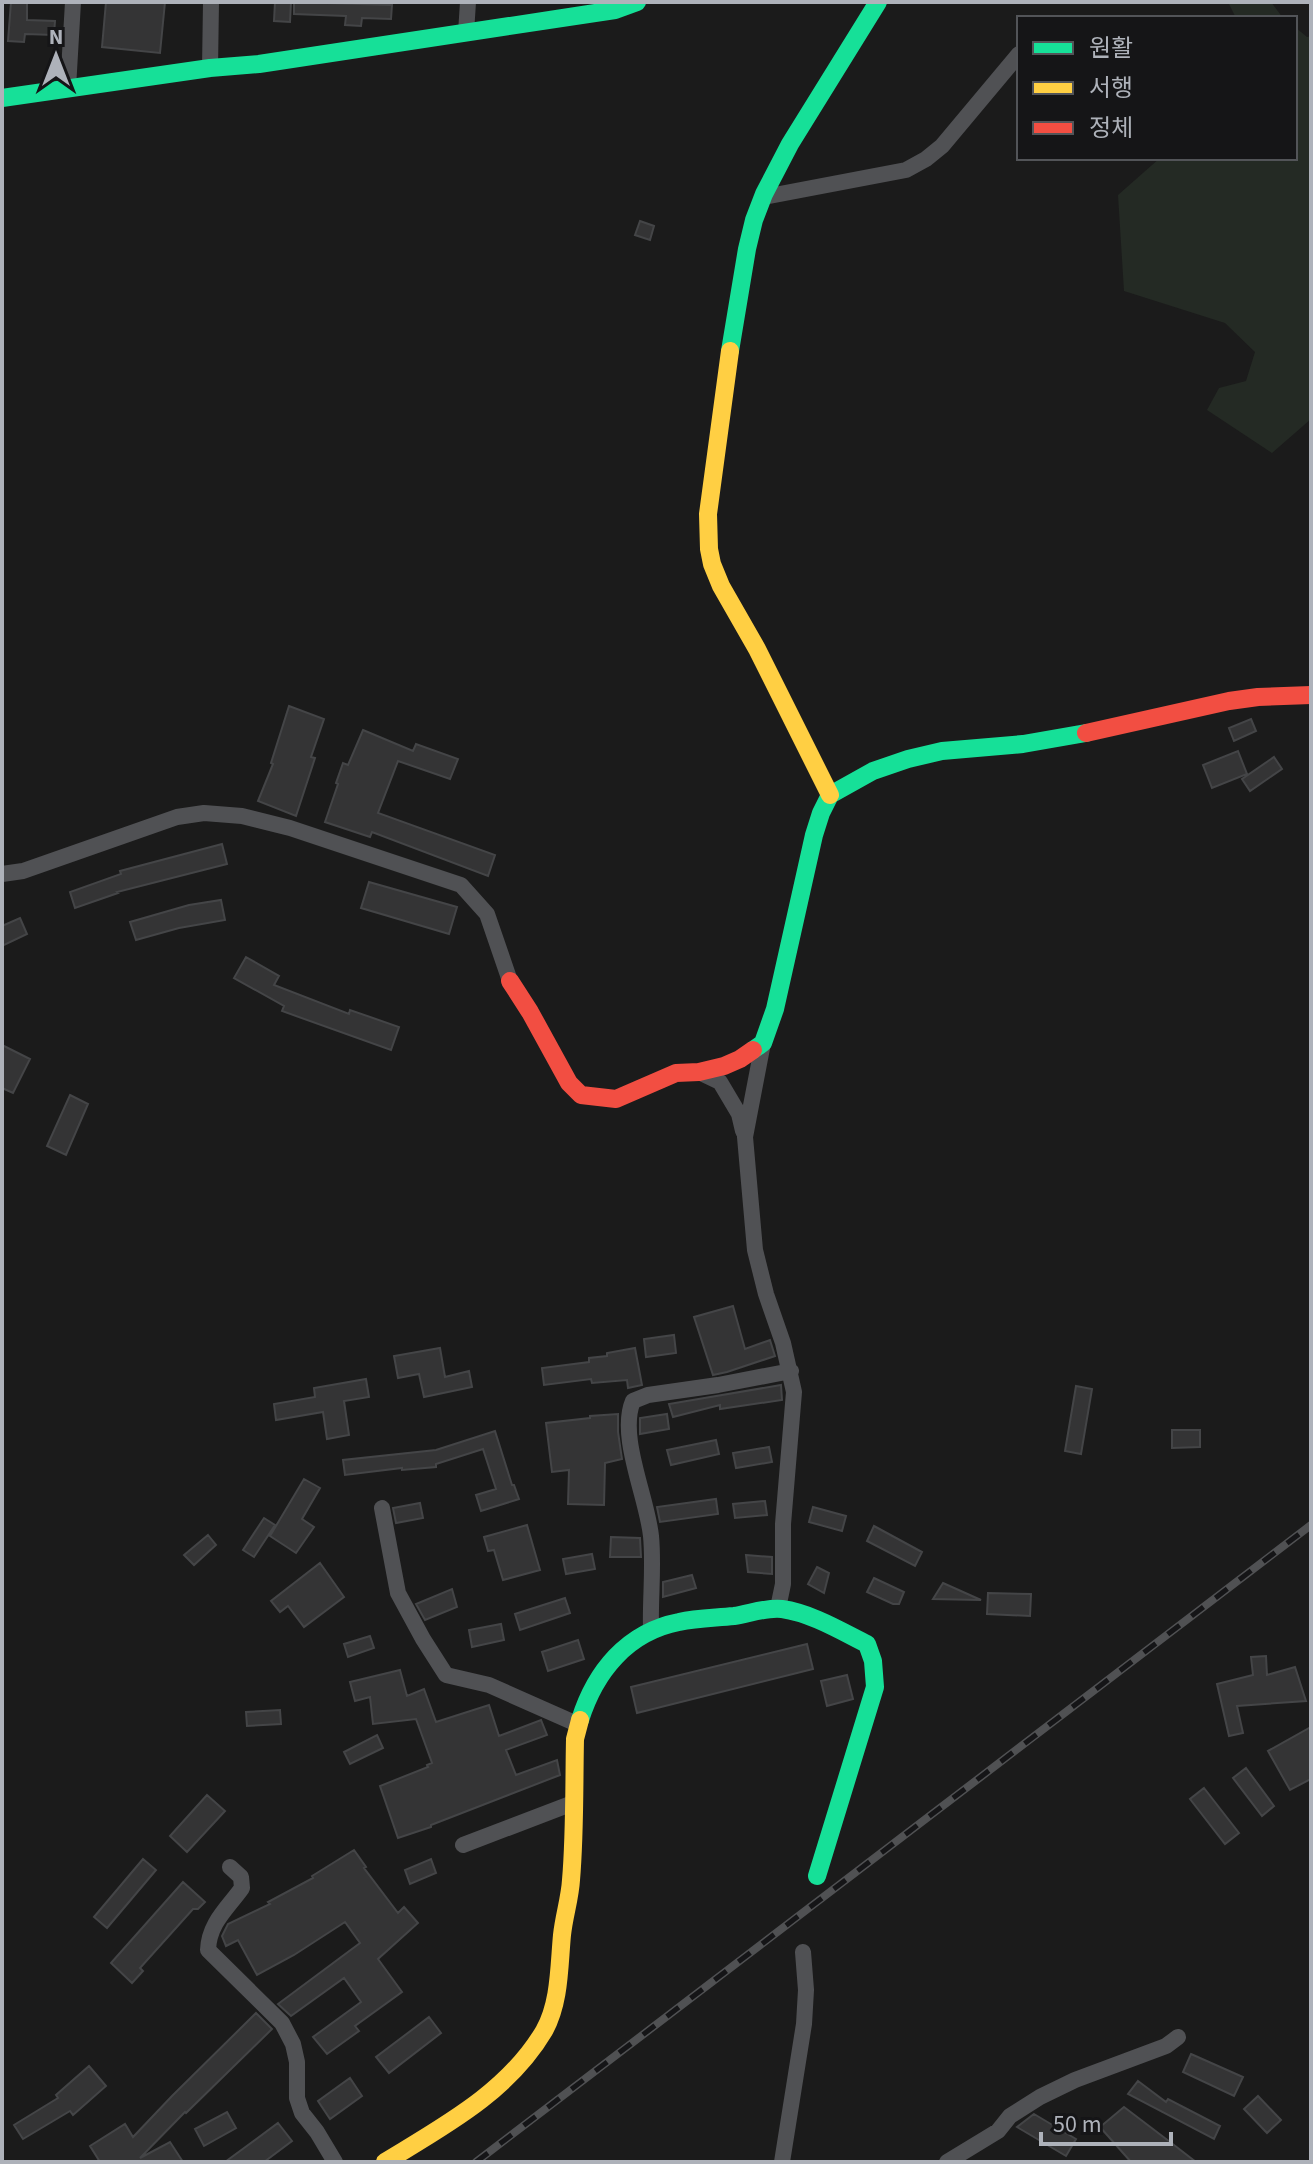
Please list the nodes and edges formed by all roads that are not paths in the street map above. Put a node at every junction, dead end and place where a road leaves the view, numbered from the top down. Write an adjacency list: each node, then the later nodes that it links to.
1 (73, 2): 9 (street)
2 (211, 2): 8 (street)
3 (468, 2): 6 (street)
4 (637, 2): 6 (street)
5 (878, 2): 11 (street)
6 (466, 33): 8 (street)
7 (1017, 56): 11 (street)
8 (210, 68): 9 (street)
9 (68, 88): 10 (street)
10 (2, 98)
11 (764, 197): 13 (street)
12 (1311, 695): 13 (street)
13 (830, 795): 16 (street)
14 (2, 874): 15 (street)
15 (510, 981): 17 (street)
16 (763, 1043): 17 (street); 18 (street)
17 (699, 1072): 18 (street)
18 (745, 1137): 19 (street)
19 (791, 1371): 21 (street); 22 (street)
20 (382, 1508): 23 (street)
21 (778, 1608): 22 (street); 27 (street)
22 (651, 1630): 23 (street)
23 (577, 1724): 24 (street)
24 (573, 1803): 25 (street); 31 (street)
25 (463, 1845)
26 (230, 1867): 30 (street)
27 (817, 1876)
28 (803, 1952): 32 (street)
29 (1178, 2037): 33 (street)
30 (335, 2162)
31 (385, 2162)
32 (782, 2162)
33 (947, 2162)

